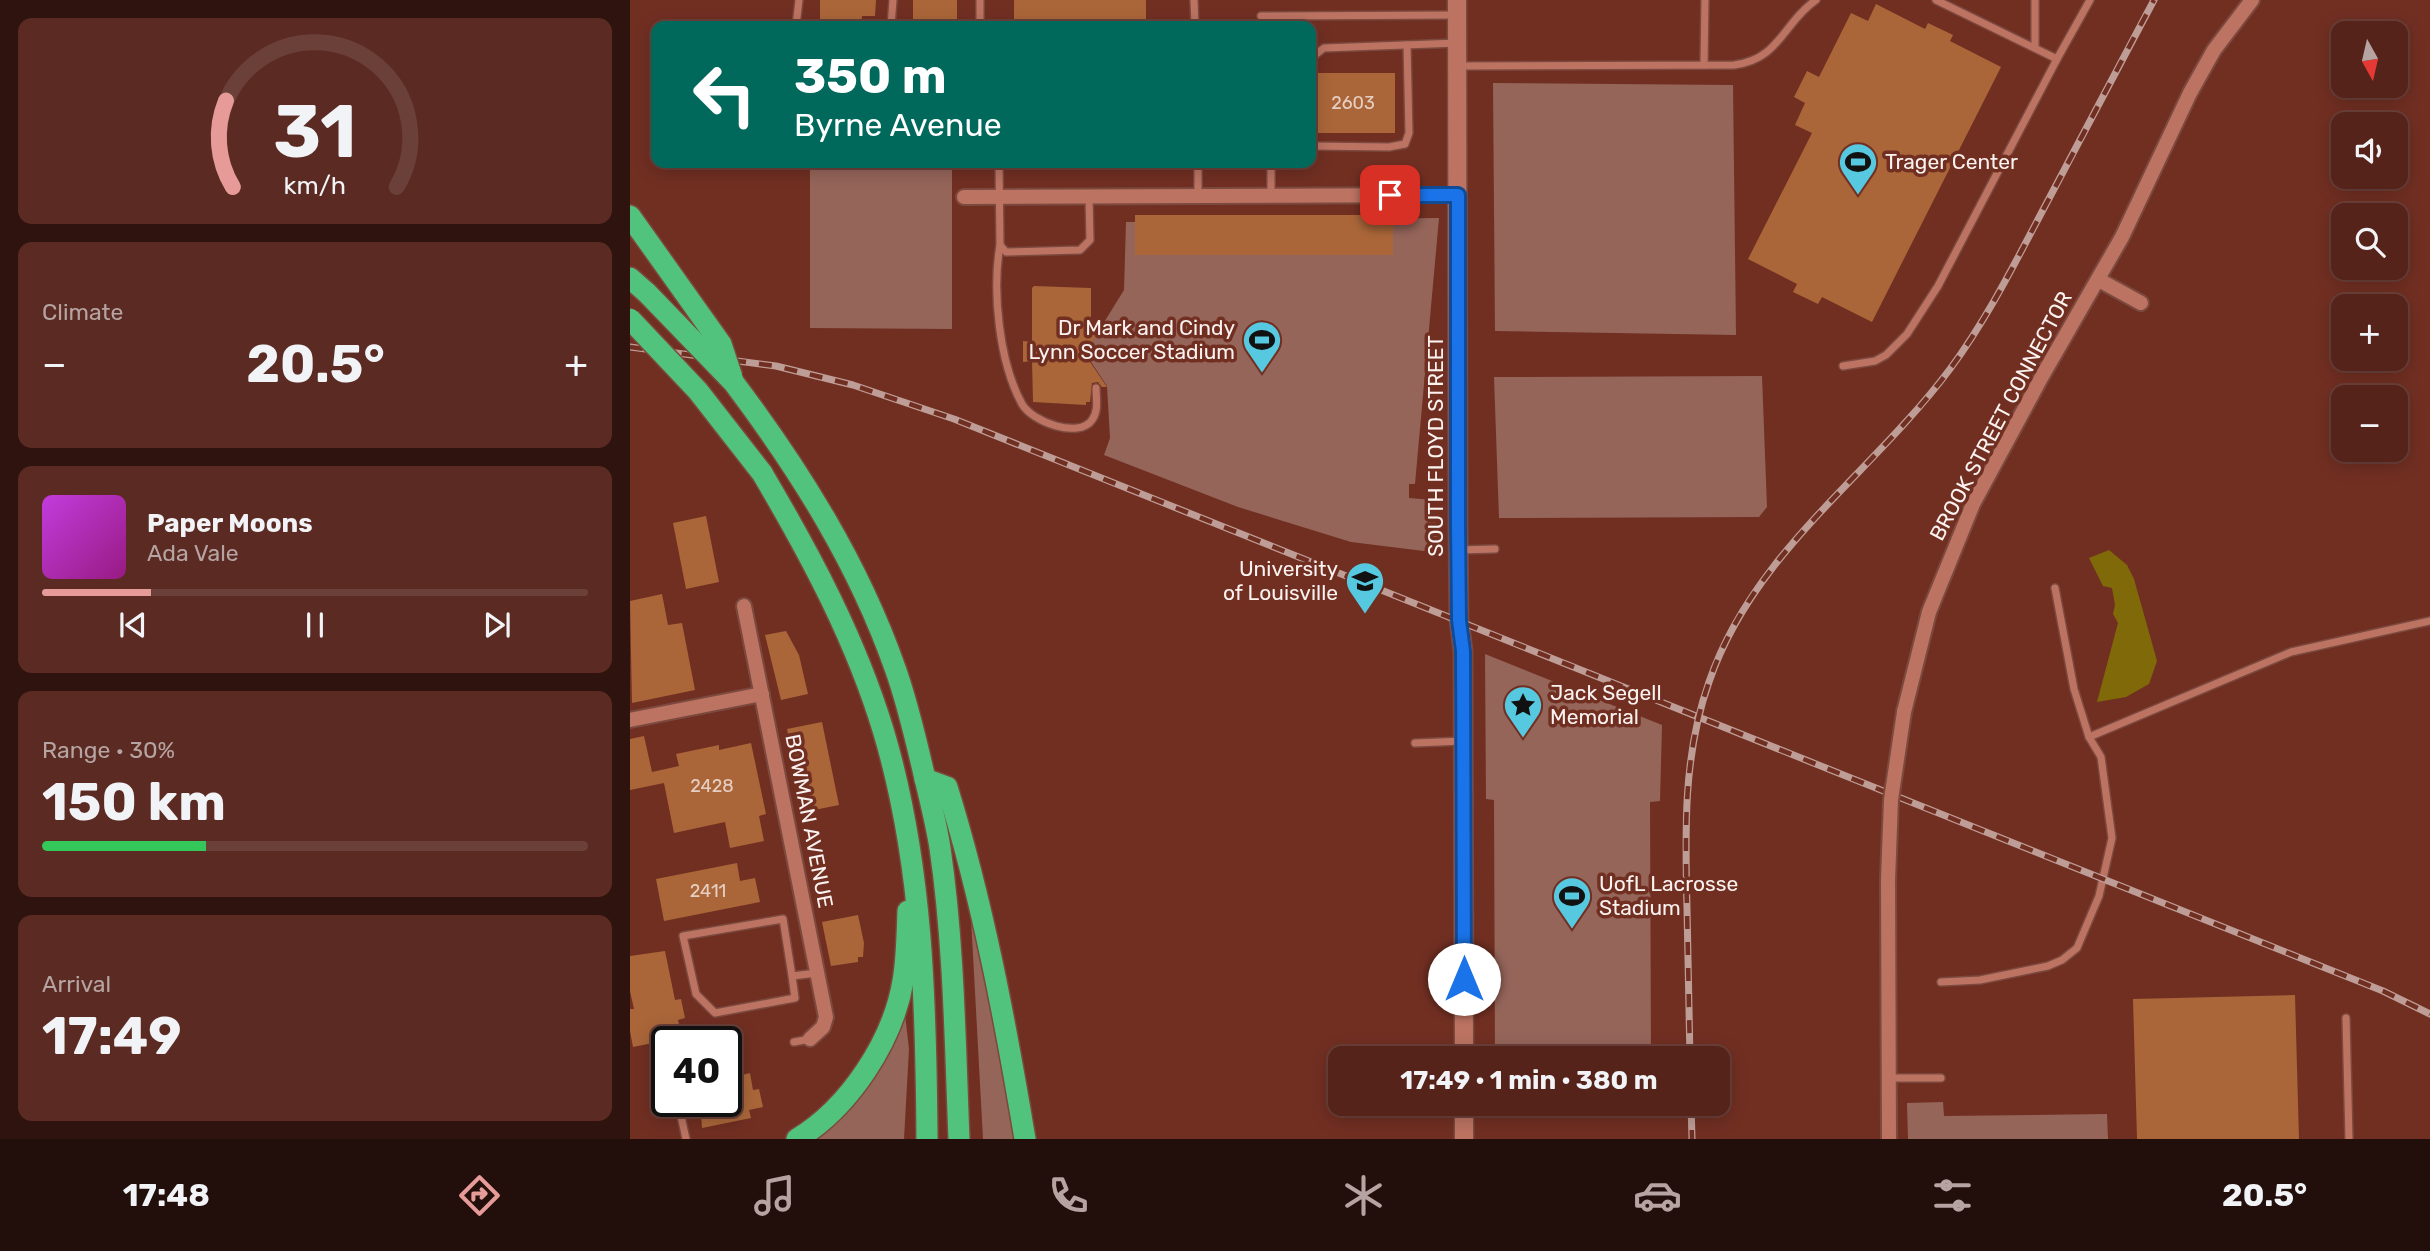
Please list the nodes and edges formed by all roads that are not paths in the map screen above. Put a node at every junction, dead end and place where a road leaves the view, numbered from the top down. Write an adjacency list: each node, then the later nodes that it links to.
1 (799, 0): 13 (lane)
2 (893, 0): 14 (lane)
3 (980, 0): 15 (lane)
4 (1194, 0): 16 (lane)
5 (1705, 0): 22 (lane)
6 (1816, 0): 22 (lane)
7 (1936, 0): 19 (lane)
8 (2035, 0): 19 (lane)
9 (2090, 0): 21 (lane)
10 (2252, 0): 37 (street, BROOK STREET CONNECTOR)
11 (1457, 7): 12 (lane); 17 (street, SOUTH FLOYD STREET)
12 (1261, 16)
13 (797, 21)
14 (891, 21)
15 (980, 21)
16 (1195, 21)
17 (1458, 43): 18 (lane); 23 (street, SOUTH FLOYD STREET)
18 (1408, 45): 20 (lane); 24 (lane)
19 (2035, 48): 21 (lane)
20 (1316, 54)
21 (2057, 59): 40 (lane)
22 (1704, 65): 23 (lane)
23 (1458, 66): 30 (street, SOUTH FLOYD STREET)
24 (1316, 146)
25 (999, 168): 31 (lane)
26 (1198, 168): 29 (lane)
27 (1271, 168): 28 (lane)
28 (1271, 194): 29 (street); 30 (street)
29 (1198, 195): 32 (street)
30 (1458, 195): 44 (street, SOUTH FLOYD STREET)
31 (999, 196): 32 (street); 33 (street); 35 (lane)
32 (1090, 196): 35 (lane)
33 (964, 197)
34 (630, 216): 41 (highway, bridge)
35 (1000, 245): 42 (lane)
36 (630, 278): 41 (highway, bridge)
37 (2099, 280): 38 (street); 62 (street, BROOK STREET CONNECTOR, bridge)
38 (2141, 303)
39 (630, 319): 54 (highway, bridge)
40 (1843, 366)
41 (734, 383): 53 (highway)
42 (1096, 388)
43 (1495, 549): 44 (lane)
44 (1458, 550): 51 (street, SOUTH FLOYD STREET)
45 (2055, 587): 50 (lane)
46 (744, 606): 48 (street, BOWMAN AVENUE)
47 (2430, 621): 50 (lane)
48 (762, 694): 49 (street); 55 (street, BOWMAN AVENUE)
49 (630, 720)
50 (2088, 737): 57 (lane)
51 (1463, 741): 52 (lane); 61 (street, SOUTH FLOYD STREET)
52 (1415, 743)
53 (925, 779): 69 (highway); 70 (highway)
54 (909, 860): 67 (highway); 68 (highway)
55 (818, 972): 56 (lane); 59 (street, BOWMAN AVENUE)
56 (792, 976): 56 (lane)
57 (1941, 982)
58 (2346, 1018): 73 (lane)
59 (810, 1039): 60 (lane)
60 (793, 1042)
61 (1464, 1046)
62 (1889, 1078): 63 (lane); 72 (street, BROOK STREET CONNECTOR)
63 (1941, 1078)
64 (1464, 1116): 71 (street)
65 (681, 1117): 66 (lane)
66 (686, 1139)
67 (797, 1139)
68 (927, 1139)
69 (959, 1139)
70 (1025, 1139)
71 (1464, 1139)
72 (1889, 1139)
73 (2349, 1139)

